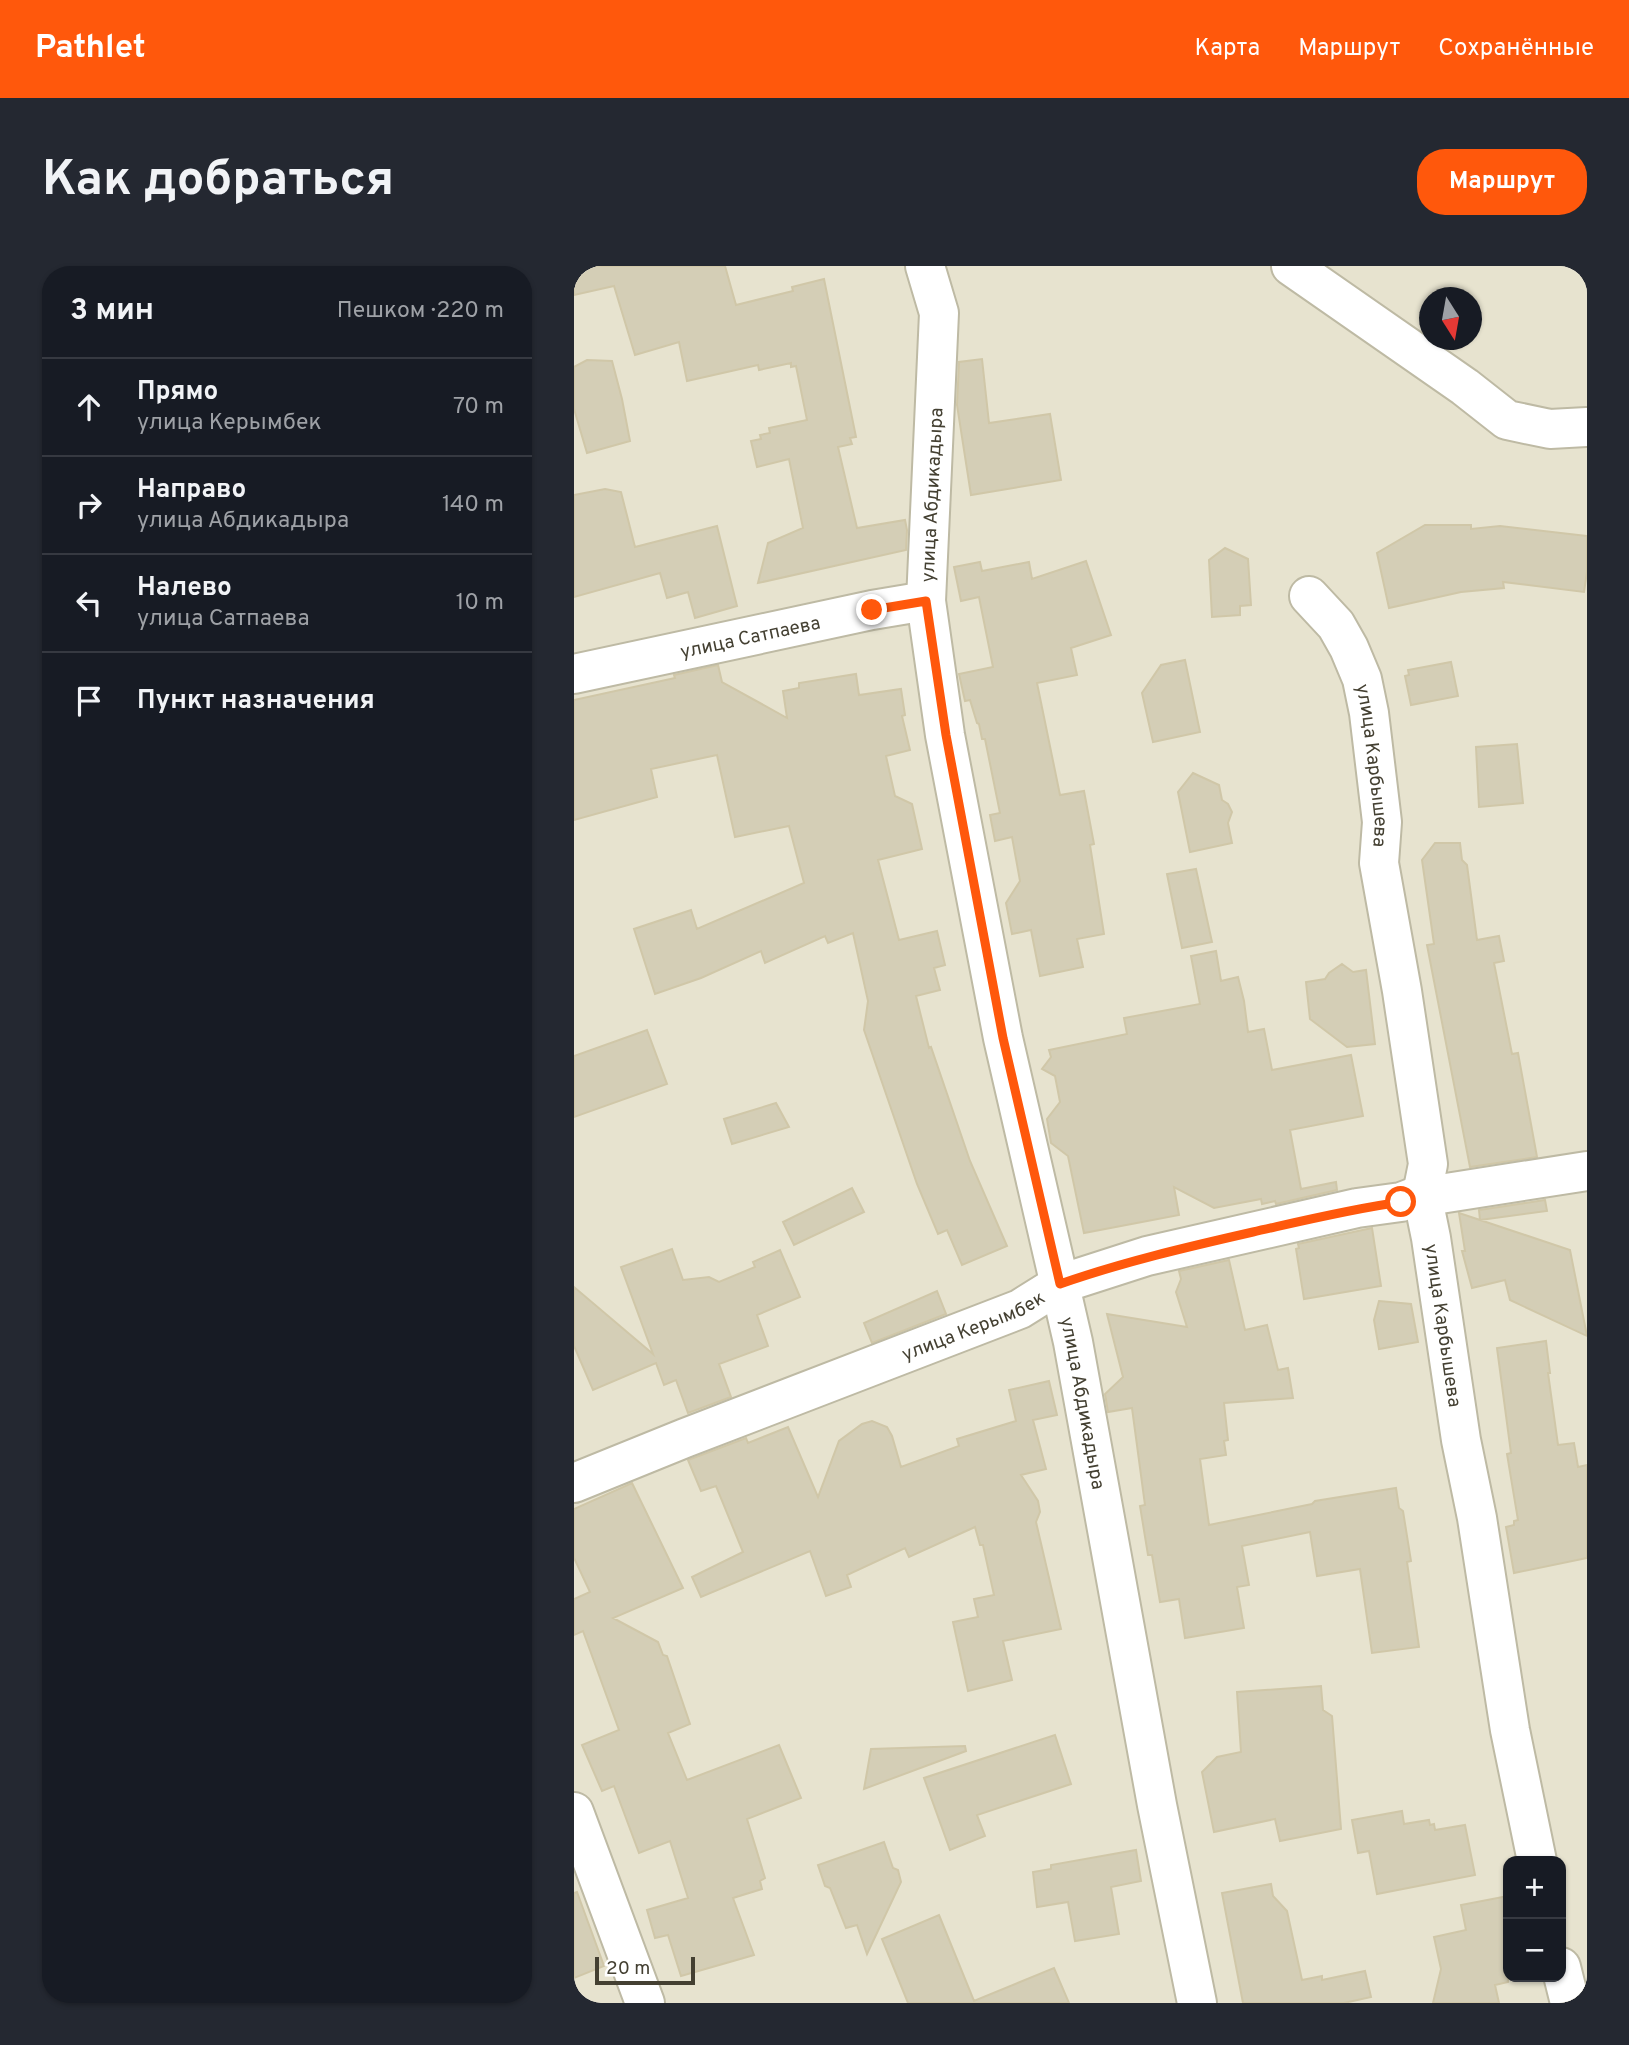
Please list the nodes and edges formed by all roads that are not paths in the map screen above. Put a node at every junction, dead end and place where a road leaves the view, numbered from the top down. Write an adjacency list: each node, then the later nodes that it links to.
1 (925, 266): 5 (street, улица Абдикадыра)
2 (1291, 266): 3 (street)
3 (1587, 427)
4 (1309, 596): 8 (street, улица Карбышева)
5 (926, 601): 6 (street, улица Сатпаева); 9 (street, улица Абдикадыра)
6 (574, 674)
7 (1587, 1171): 8 (street, улица Керымбек)
8 (1422, 1194): 9 (street, улица Керымбек); 12 (street, улица Карбышева)
9 (1060, 1284): 10 (street, улица Керымбек); 15 (street, улица Абдикадыра)
10 (574, 1483)
11 (574, 1812): 14 (street)
12 (1536, 1856)
13 (1565, 1982): 16 (street)
14 (645, 2003)
15 (1196, 2003)
16 (1570, 2003)

